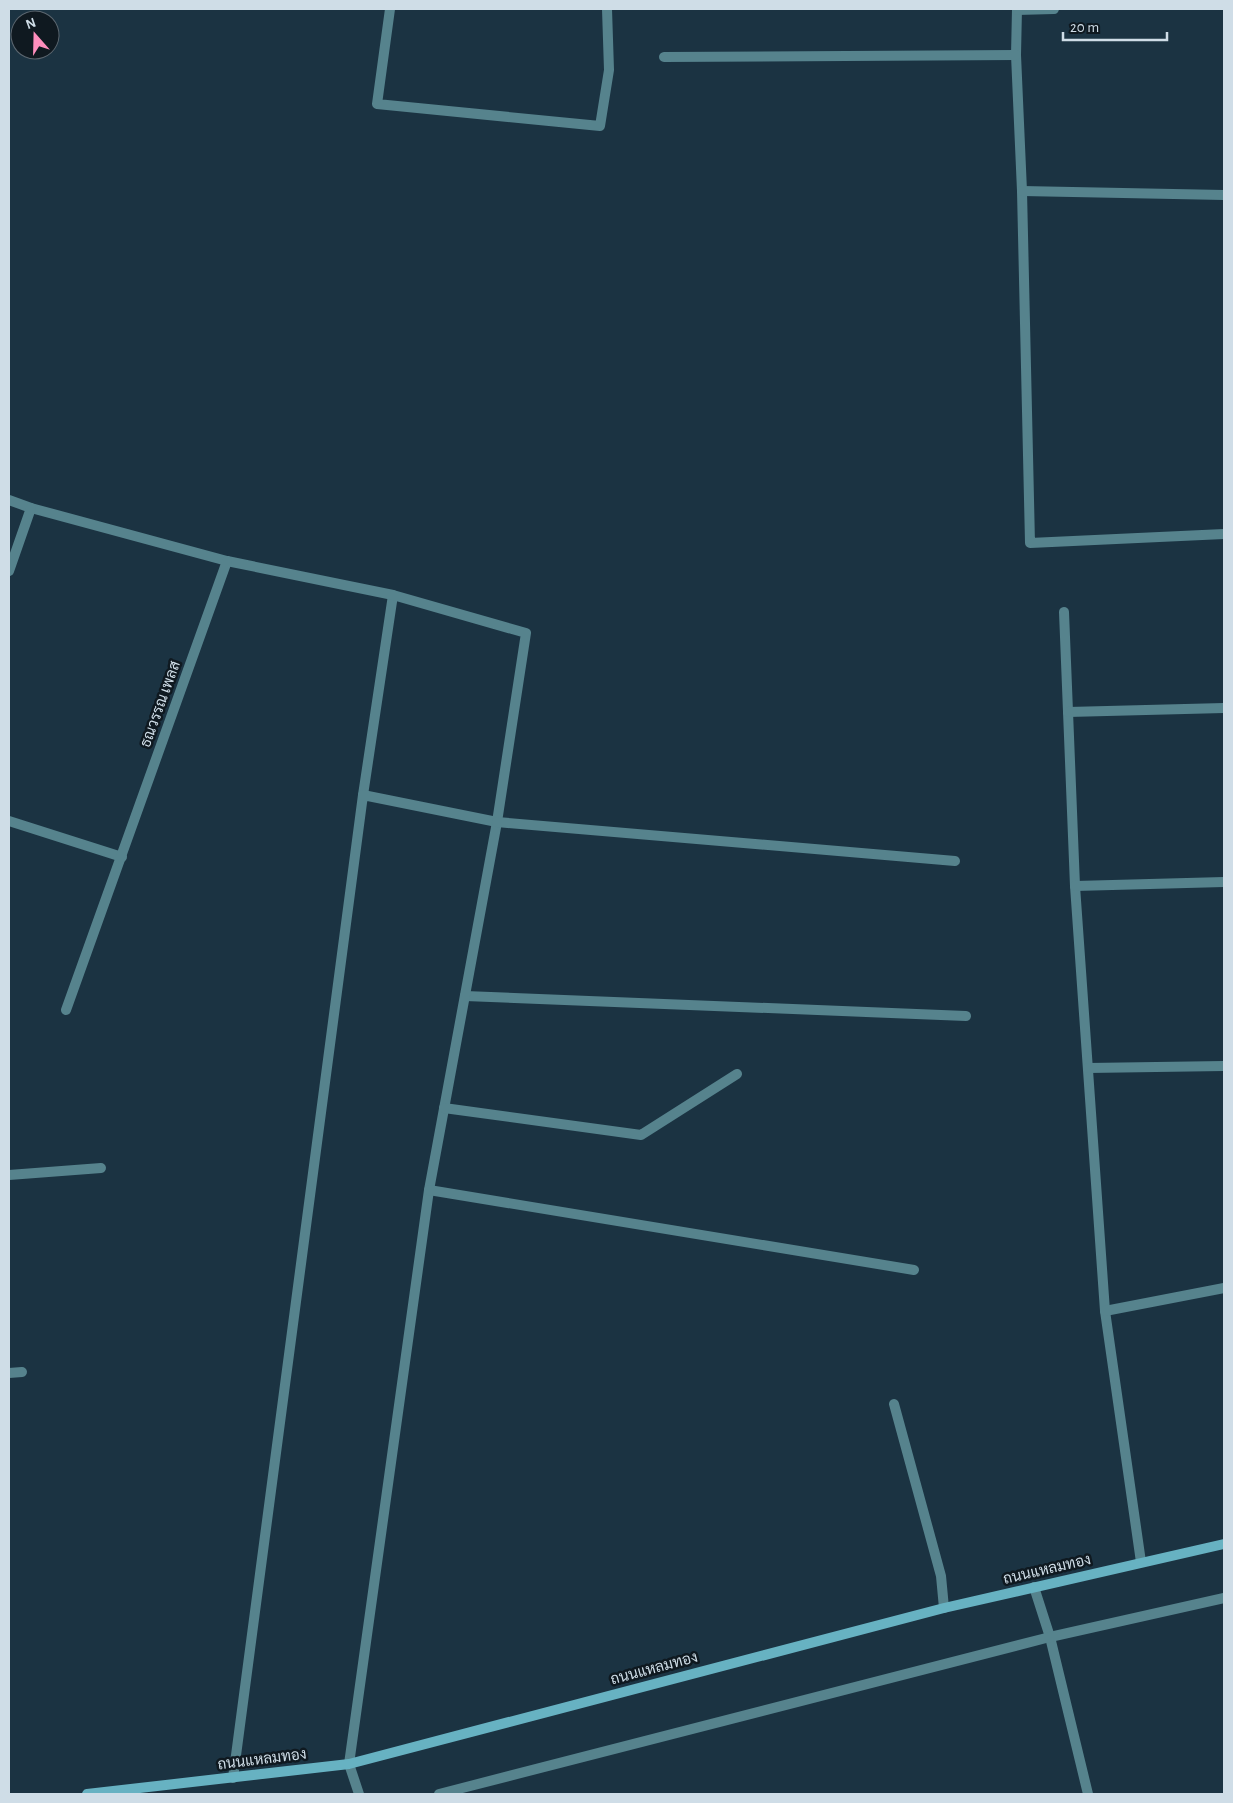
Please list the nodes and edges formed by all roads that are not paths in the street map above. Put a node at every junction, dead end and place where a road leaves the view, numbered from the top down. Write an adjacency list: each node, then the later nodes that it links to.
1 (390, 9): 2 (street)
2 (607, 9)
3 (1017, 9): 4 (street); 5 (street)
4 (1054, 9)
5 (1016, 55): 6 (street); 7 (street)
6 (664, 57)
7 (1022, 191): 8 (street); 11 (street)
8 (1224, 196)
9 (9, 500): 10 (street)
10 (32, 508): 12 (street); 13 (street)
11 (1224, 534)
12 (227, 561): 14 (street); 21 (street, ธณวรรณ เพลส)
13 (9, 571)
14 (393, 596): 18 (street); 20 (street)
15 (1064, 612): 17 (street)
16 (1224, 708): 17 (street)
17 (1068, 712): 24 (street)
18 (363, 795): 20 (street); 48 (street)
19 (9, 821): 21 (street)
20 (497, 822): 22 (street); 25 (street)
21 (122, 857): 26 (street, ธณวรรณ เพลส)
22 (954, 861)
23 (1224, 882): 24 (street)
24 (1074, 886): 29 (street)
25 (465, 996): 27 (street); 31 (street)
26 (66, 1010)
27 (966, 1016)
28 (1224, 1066): 29 (street)
29 (1088, 1068): 37 (street)
30 (736, 1074): 31 (street)
31 (444, 1108): 34 (street)
32 (101, 1168): 33 (street)
33 (9, 1175)
34 (429, 1190): 35 (street); 47 (street)
35 (914, 1270)
36 (1224, 1288): 37 (street)
37 (1105, 1311): 42 (street)
38 (22, 1372): 39 (street)
39 (9, 1373)
40 (894, 1404): 45 (street)
41 (1224, 1544): 42 (main road, ถนนแหลมทอง)
42 (1141, 1562): 43 (main road, ถนนแหลมทอง)
43 (1034, 1587): 45 (main road, ถนนแหลมทอง); 46 (street)
44 (1224, 1598): 46 (street)
45 (944, 1608): 47 (main road, ถนนแหลมทอง)
46 (1050, 1637): 51 (street); 52 (street)
47 (350, 1764): 48 (main road, ถนนแหลมทอง); 50 (street)
48 (233, 1778): 49 (main road, ถนนแหลมทอง)
49 (87, 1794)
50 (359, 1794)
51 (439, 1794)
52 (1088, 1794)

